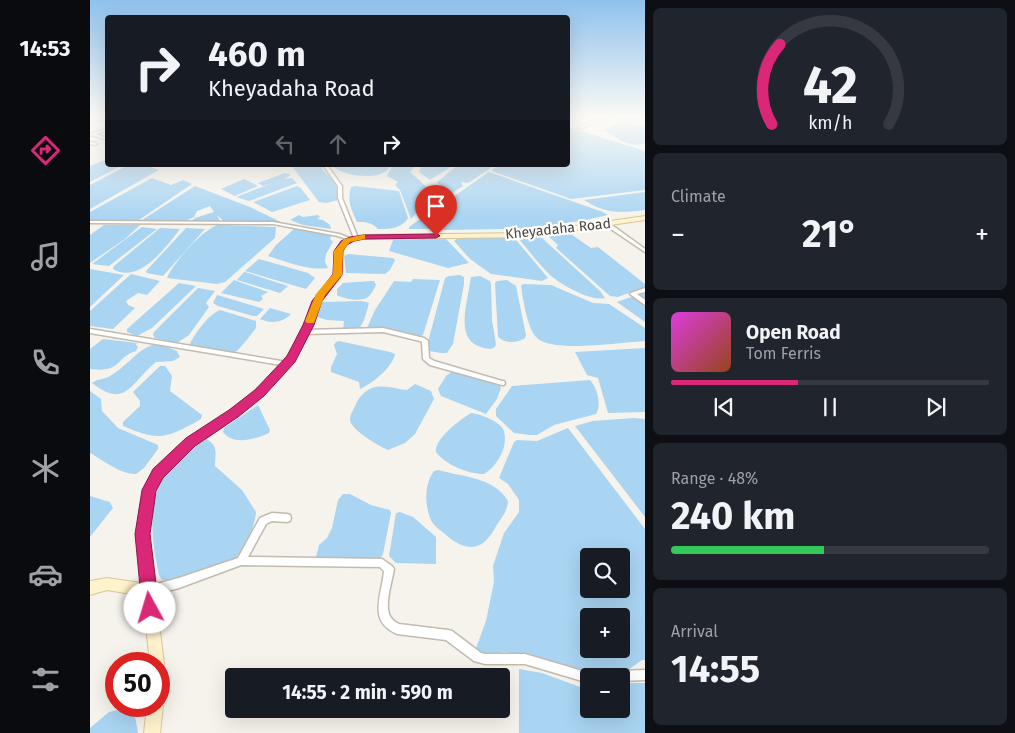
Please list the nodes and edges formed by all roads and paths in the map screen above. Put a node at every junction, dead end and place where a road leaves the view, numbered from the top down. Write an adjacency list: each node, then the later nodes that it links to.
1 (326, 167): 5 (street)
2 (645, 218): 4 (main road, Kheyadaha Road)
3 (90, 222): 5 (street)
4 (607, 224): 5 (main road, Kheyadaha Road); 6 (street)
5 (351, 237): 10 (main road)
6 (645, 251)
7 (645, 290): 8 (street)
8 (645, 303)
9 (90, 331): 11 (street)
10 (305, 332): 11 (main road); 12 (street)
11 (287, 364): 16 (main road)
12 (502, 383)
13 (287, 518): 14 (street)
14 (241, 561): 16 (street); 18 (street)
15 (90, 588): 16 (main road)
16 (149, 591): 17 (main road)
17 (156, 652)
18 (580, 675)
19 (645, 675): 20 (street)
20 (630, 676)
21 (154, 717): 22 (main road)
22 (152, 733)

